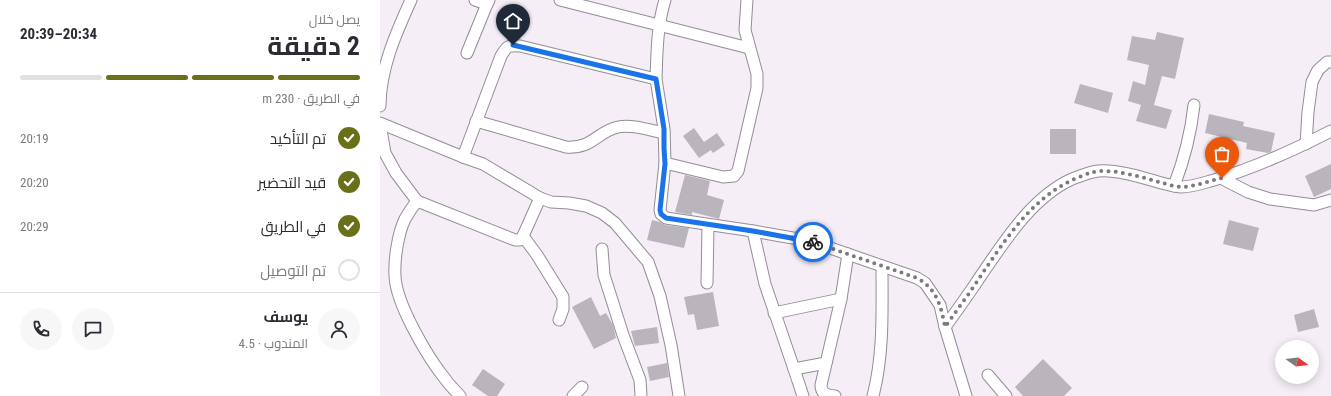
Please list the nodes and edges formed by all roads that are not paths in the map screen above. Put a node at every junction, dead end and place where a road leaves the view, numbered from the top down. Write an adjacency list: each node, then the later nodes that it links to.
1 (411, 0): 14 (street)
2 (475, 0): 6 (street)
3 (560, 0): 7 (street)
4 (665, 0): 8 (street)
5 (747, 0): 9 (street)
6 (488, 2): 10 (street)
7 (597, 4): 8 (street)
8 (659, 26): 9 (street); 12 (street)
9 (749, 48): 21 (street)
10 (467, 53)
11 (1331, 62): 19 (street)
12 (656, 79): 15 (street); 18 (street)
13 (1194, 105): 23 (street)
14 (380, 106)
15 (476, 121): 18 (street); 20 (street)
16 (380, 123): 20 (street); 25 (street)
17 (1331, 131): 19 (street)
18 (664, 132): 21 (street)
19 (1306, 144): 22 (street)
20 (463, 157): 24 (street)
21 (665, 164): 27 (street)
22 (1222, 178): 23 (street); 26 (street)
23 (1174, 186): 37 (street)
24 (540, 198): 29 (street); 45 (street)
25 (417, 200): 29 (street); 42 (street)
26 (1331, 200)
27 (708, 225): 28 (street); 33 (street)
28 (753, 231): 31 (street); 35 (street)
29 (523, 236): 36 (street)
30 (602, 249): 44 (street)
31 (848, 254): 32 (street); 34 (street)
32 (882, 266): 37 (street); 48 (street)
33 (707, 283)
34 (841, 299): 35 (street); 38 (street)
35 (774, 312): 39 (street)
36 (559, 320)
37 (945, 327): 49 (street)
38 (826, 364): 39 (street); 47 (street)
39 (794, 369): 46 (street)
40 (988, 375): 50 (street)
41 (582, 387): 43 (street)
42 (460, 396)
43 (573, 396)
44 (641, 396)
45 (679, 396)
46 (803, 396)
47 (835, 396)
48 (873, 396)
49 (966, 396)
50 (1006, 396)

